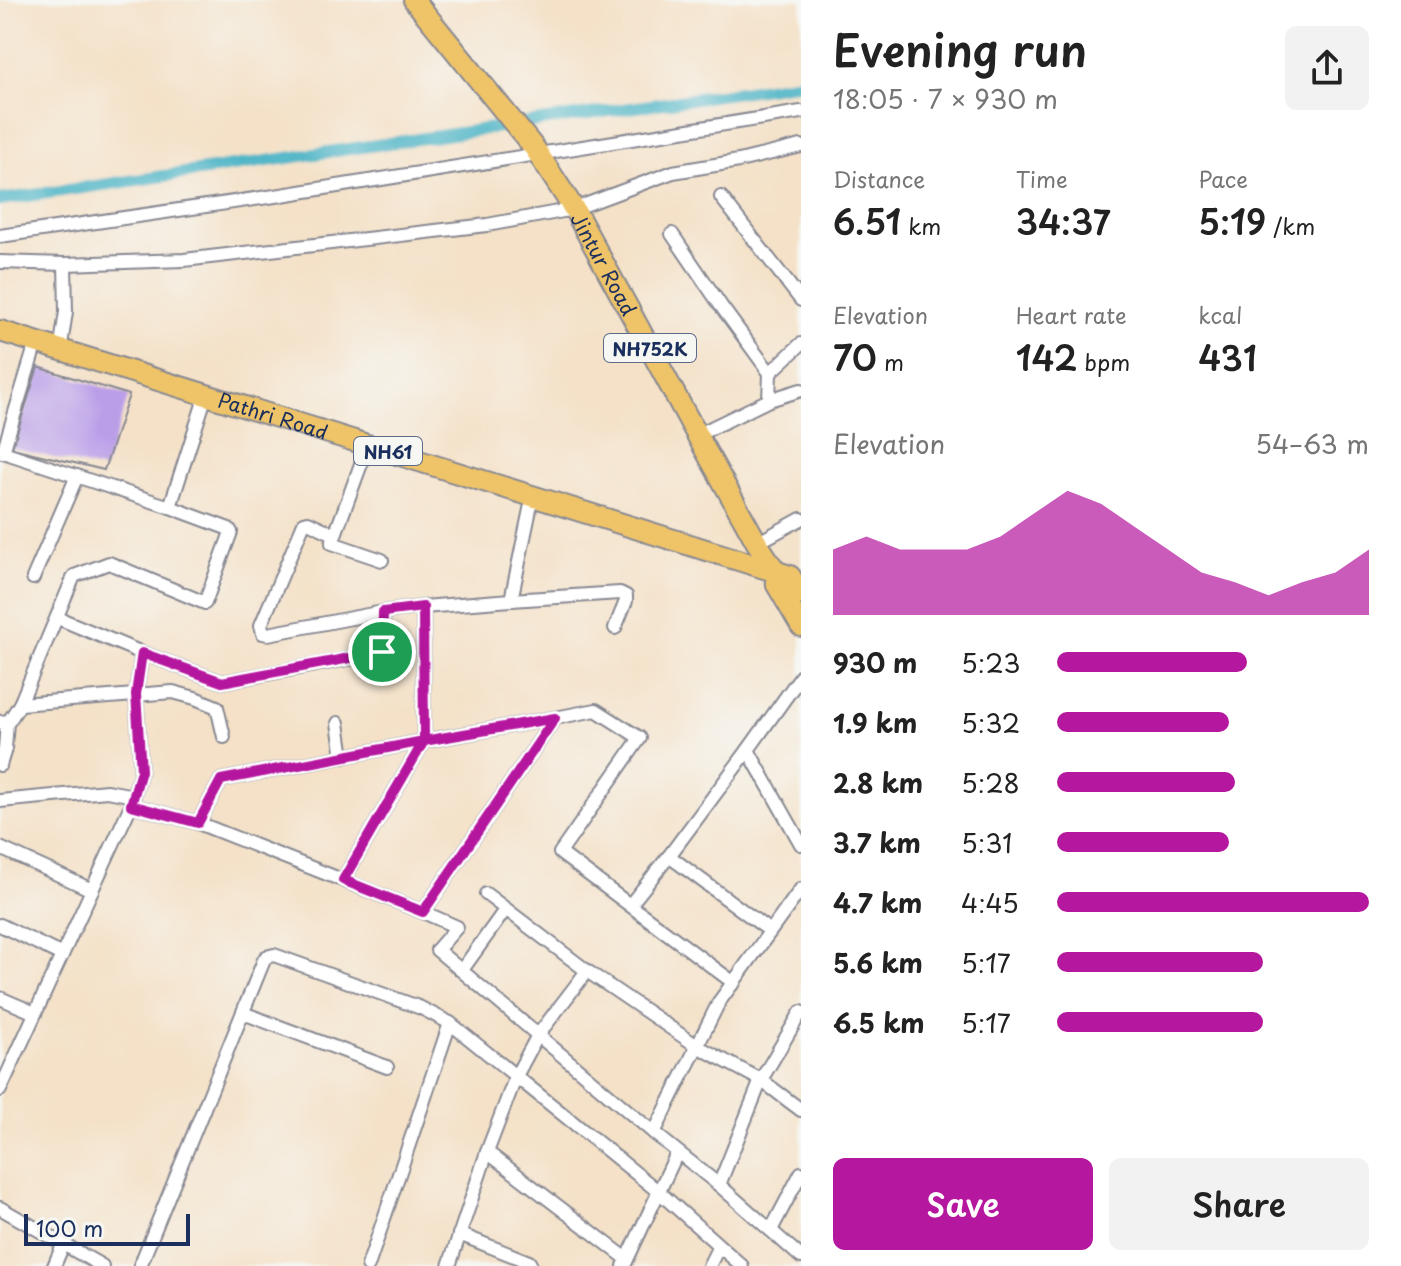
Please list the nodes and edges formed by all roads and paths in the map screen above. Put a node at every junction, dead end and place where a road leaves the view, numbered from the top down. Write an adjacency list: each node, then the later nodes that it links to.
1 (414, 0): 4 (highway, NH752K)
2 (801, 112): 4 (street)
3 (801, 146): 6 (street)
4 (537, 152): 6 (highway, Jintur Road / NH752K); 8 (street)
5 (721, 197): 11 (street)
6 (574, 209): 10 (street); 20 (highway, Jintur Road / NH752K)
7 (672, 234): 16 (street)
8 (0, 236)
9 (0, 262): 10 (street)
10 (65, 264): 15 (street)
11 (801, 300)
12 (0, 331): 13 (highway, Pathri Road / NH61)
13 (36, 343): 15 (highway, Pathri Road / NH61); 22 (street)
14 (801, 344): 16 (street)
15 (60, 351): 18 (highway, Pathri Road / NH61)
16 (770, 373): 19 (street)
17 (801, 390): 19 (street)
18 (206, 395): 21 (highway, Pathri Road / NH61); 25 (street)
19 (769, 400): 20 (street)
20 (697, 435): 28 (highway, Jintur Road / NH752K)
21 (368, 445): 24 (highway, Pathri Road / NH61); 27 (street)
22 (2, 452): 23 (street)
23 (77, 476): 25 (street); 31 (street)
24 (533, 495): 30 (highway, Pathri Road / NH61); 33 (street)
25 (170, 507): 36 (street)
26 (801, 519): 28 (street)
27 (334, 534): 29 (street); 35 (street)
28 (759, 546): 30 (highway, NH752K)
29 (382, 560)
30 (776, 572): 32 (highway, NH61); 37 (highway)
31 (33, 578)
32 (801, 594)
33 (511, 600): 34 (street); 38 (street)
34 (423, 607): 35 (street); 47 (street)
35 (383, 612): 39 (street)
36 (58, 618): 39 (street); 42 (street)
37 (801, 626)
38 (615, 628)
39 (142, 653): 41 (street)
40 (801, 676): 48 (street)
41 (136, 694): 42 (street); 46 (street); 51 (street)
42 (20, 704): 44 (street)
43 (555, 718): 47 (street); 61 (street); 63 (street)
44 (4, 722): 50 (street)
45 (338, 723): 49 (street)
46 (224, 737)
47 (424, 741): 49 (street); 57 (street)
48 (748, 750): 54 (street); 56 (street)
49 (343, 757): 53 (street)
50 (0, 765)
51 (133, 800): 52 (street); 53 (street); 59 (street)
52 (0, 801)
53 (198, 823): 57 (street)
54 (801, 844)
55 (0, 848): 59 (street)
56 (669, 856): 61 (street); 65 (street)
57 (343, 880): 63 (street)
58 (801, 889): 65 (street)
59 (92, 890): 66 (street)
60 (486, 894): 62 (street)
61 (630, 905): 69 (street)
62 (505, 910): 67 (street); 68 (street)
63 (423, 912): 67 (street)
64 (0, 925): 66 (street)
65 (770, 931): 69 (street)
66 (62, 955): 72 (street)
67 (462, 970): 75 (street)
68 (587, 971): 75 (street); 76 (street)
69 (734, 983): 76 (street)
70 (0, 998): 72 (street)
71 (801, 1012): 79 (street)
72 (35, 1013): 80 (street)
73 (243, 1013): 74 (street); 77 (street); 97 (street)
74 (450, 1023): 78 (street); 98 (street)
75 (538, 1035): 78 (street); 82 (street)
76 (697, 1046): 79 (street); 82 (street)
77 (387, 1067)
78 (516, 1076): 83 (street); 87 (street)
79 (761, 1080): 81 (street); 86 (street)
80 (0, 1090)
81 (801, 1110)
82 (654, 1133): 84 (street)
83 (487, 1152): 90 (street); 94 (street)
84 (677, 1153): 86 (street); 87 (street)
85 (801, 1173): 89 (street)
86 (719, 1185): 89 (street)
87 (659, 1192): 92 (street); 94 (street)
88 (0, 1208): 91 (street)
89 (771, 1230): 93 (street)
90 (459, 1234): 99 (street); 100 (street)
91 (63, 1245): 95 (street); 96 (street)
92 (719, 1246): 101 (street); 102 (street)
93 (801, 1257)
94 (625, 1263)
95 (54, 1266)
96 (102, 1266)
97 (140, 1266)
98 (368, 1266)
99 (449, 1266)
100 (531, 1266)
101 (709, 1266)
102 (742, 1266)

